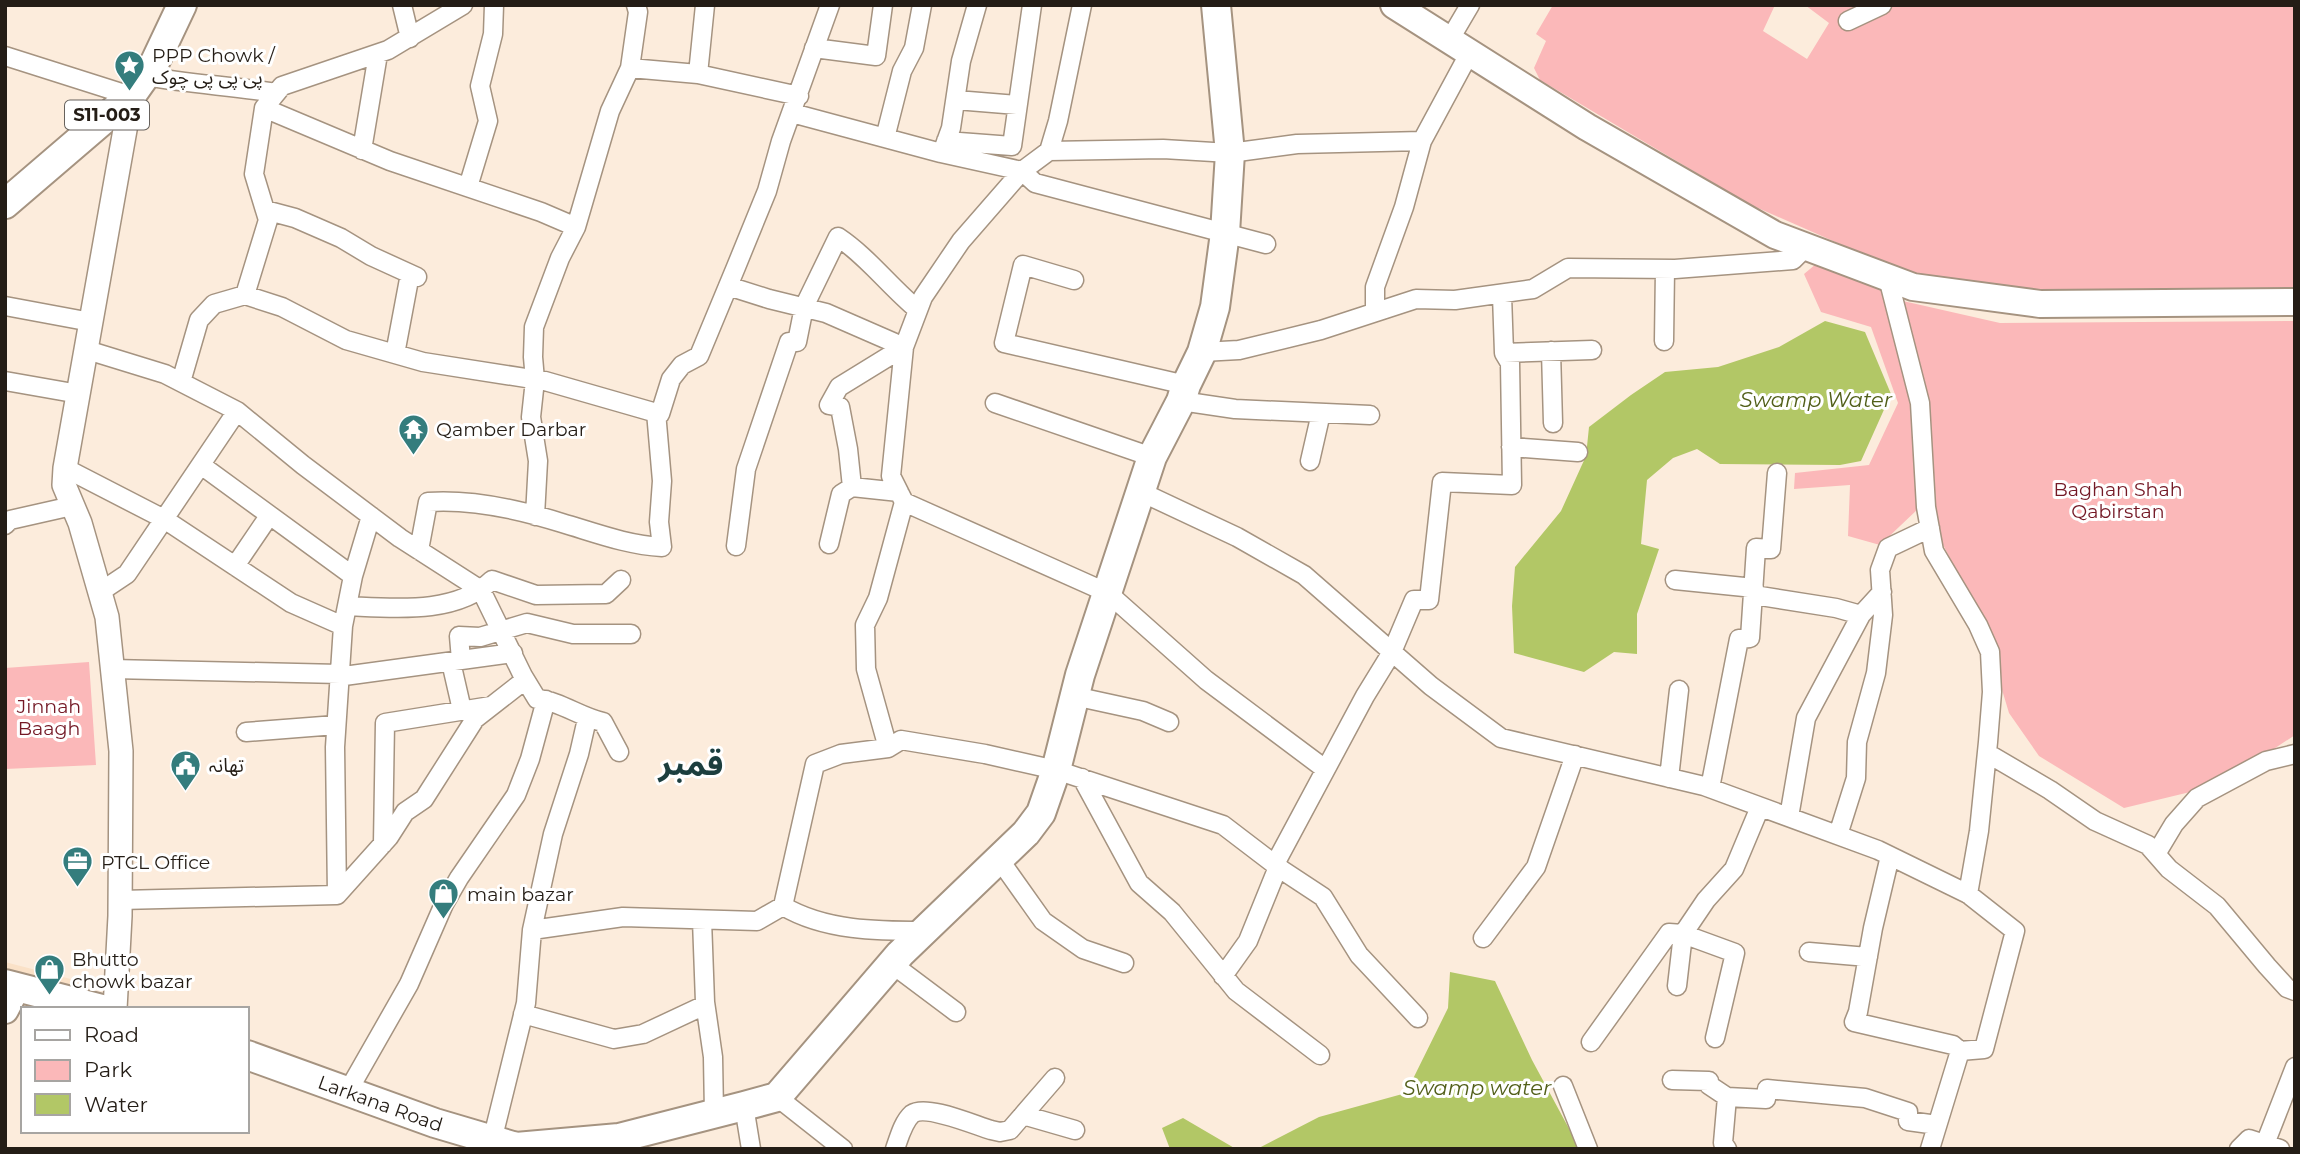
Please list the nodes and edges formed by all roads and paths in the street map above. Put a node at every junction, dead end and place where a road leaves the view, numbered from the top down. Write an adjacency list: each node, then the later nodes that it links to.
1 (182, 5): 25 (main road, S11-003)
2 (402, 5): 18 (street)
3 (463, 5): 18 (street)
4 (494, 5): 38 (street)
5 (636, 5): 23 (street)
6 (705, 5): 24 (street)
7 (830, 5): 20 (street)
8 (883, 5): 20 (street)
9 (922, 5): 31 (street)
10 (977, 5): 27 (street)
11 (1032, 5): 29 (street)
12 (1082, 5): 35 (street)
13 (1216, 5): 36 (main road)
14 (1394, 5): 19 (main road)
15 (1470, 5): 19 (street)
16 (1882, 5): 17 (street)
17 (1848, 21)
18 (410, 38): 21 (street)
19 (1460, 46): 32 (street); 44 (main road)
20 (814, 48): 28 (street)
21 (378, 54): 26 (street); 34 (street)
22 (5, 56): 25 (street)
23 (630, 68): 24 (street); 41 (street)
24 (698, 74): 28 (street)
25 (138, 86): 26 (street); 39 (main road, S11-003); 56 (street)
26 (276, 93): 30 (street)
27 (957, 100): 29 (street); 33 (street)
28 (795, 104): 31 (street); 48 (street)
29 (1017, 106): 33 (street)
30 (264, 108): 34 (street); 40 (street)
31 (885, 138): 33 (street)
32 (1422, 141): 36 (street); 55 (street)
33 (944, 147): 37 (street)
34 (362, 150): 38 (street)
35 (1049, 151): 36 (street); 37 (street)
36 (1230, 153): 42 (main road)
37 (1021, 171): 42 (street); 54 (street)
38 (468, 187): 41 (street)
39 (5, 204)
40 (265, 210): 49 (street); 64 (street)
41 (576, 227): 65 (street)
42 (1225, 233): 43 (street); 62 (main road)
43 (1266, 244)
44 (1805, 247): 45 (street); 46 (main road)
45 (1665, 269): 50 (street); 57 (street)
46 (1888, 278): 51 (main road); 92 (street)
47 (1074, 279): 68 (street)
48 (728, 286): 53 (street); 72 (street)
49 (245, 295): 64 (street); 67 (street)
50 (1502, 295): 55 (street); 63 (street)
51 (2295, 302)
52 (5, 306): 56 (street)
53 (804, 307): 54 (street); 58 (street); 94 (street)
54 (918, 310): 58 (street)
55 (1376, 311): 62 (street)
56 (91, 322): 59 (street)
57 (1664, 341)
58 (904, 347): 83 (street); 85 (street)
59 (87, 350): 67 (street); 69 (street)
60 (1592, 350): 61 (street)
61 (1551, 351): 63 (street); 75 (street)
62 (1202, 352): 68 (main road)
63 (1504, 353): 76 (street)
64 (395, 355): 65 (street)
65 (535, 380): 72 (street); 89 (street)
66 (5, 381): 69 (street)
67 (181, 382): 71 (street)
68 (1183, 393): 73 (street); 78 (main road)
69 (79, 394): 81 (street)
70 (995, 403): 78 (street)
71 (237, 411): 80 (street); 88 (street)
72 (656, 412): 89 (street)
73 (1321, 413): 74 (street); 79 (street)
74 (1370, 415)
75 (1553, 423)
76 (1511, 447): 77 (street); 112 (street)
77 (1578, 452)
78 (1152, 457): 84 (main road)
79 (1310, 461)
80 (201, 465): 87 (street); 90 (street)
81 (65, 468): 86 (street); 90 (street)
82 (1777, 473): 102 (street)
83 (852, 487): 85 (street); 93 (street)
84 (1141, 492): 104 (main road); 112 (street)
85 (902, 497): 104 (street); 127 (street)
86 (72, 506): 91 (street); 101 (street)
87 (270, 516): 96 (street); 97 (street)
88 (371, 516): 95 (street); 97 (street)
89 (535, 516): 95 (street)
90 (164, 519): 96 (street); 101 (street)
91 (5, 525)
92 (1930, 528): 103 (street); 129 (street)
93 (829, 544)
94 (736, 545)
95 (419, 550): 100 (street)
96 (235, 566): 109 (street)
97 (353, 576): 106 (street)
98 (621, 580): 105 (street)
99 (1675, 580): 102 (street)
100 (481, 590): 105 (street); 106 (street); 110 (street)
101 (100, 592): 115 (street)
102 (1754, 592): 107 (street); 135 (street)
103 (1882, 592): 107 (street); 138 (street)
104 (1108, 593): 119 (main road); 132 (street)
105 (536, 595): 108 (street)
106 (347, 606): 109 (street)
107 (1861, 615): 137 (street)
108 (527, 623): 110 (street); 111 (street)
109 (343, 626): 116 (street)
110 (502, 631): 113 (street); 114 (street)
111 (631, 634)
112 (1392, 652): 131 (street); 132 (street)
113 (513, 653): 114 (street); 117 (street)
114 (456, 661): 116 (street); 122 (street)
115 (113, 669): 116 (street); 146 (street)
116 (340, 674): 125 (street)
117 (525, 680): 120 (street); 121 (street)
118 (1679, 690): 134 (street)
119 (1074, 696): 124 (street); 133 (main road)
120 (546, 700): 123 (street); 176 (street)
121 (492, 706): 122 (street); 139 (street)
122 (462, 710): 139 (street)
123 (587, 719): 128 (street); 149 (street)
124 (1170, 722)
125 (336, 725): 126 (street); 145 (street)
126 (246, 732)
127 (888, 748): 133 (street); 147 (street)
128 (619, 752)
129 (1987, 753): 140 (street); 144 (street)
130 (2295, 754): 140 (street)
131 (1575, 755): 134 (street); 152 (street)
132 (1325, 769): 143 (street)
133 (1069, 774): 142 (main road); 143 (street); 157 (street)
134 (1669, 778): 135 (street)
135 (1710, 788): 136 (street)
136 (1760, 807): 137 (street); 151 (street)
137 (1789, 817): 138 (street)
138 (1838, 835): 141 (street)
139 (383, 844): 145 (street)
140 (2156, 854): 159 (street)
141 (1890, 856): 144 (street); 154 (street)
142 (999, 859): 150 (main road); 155 (street)
143 (1276, 866): 157 (street); 166 (street)
144 (1968, 894): 169 (street)
145 (337, 895): 146 (street)
146 (120, 900): 163 (street)
147 (783, 906): 148 (street); 150 (street)
148 (702, 919): 149 (street); 161 (street)
149 (532, 930): 165 (street)
150 (925, 931): 156 (main road)
151 (1683, 934): 158 (street); 167 (street); 168 (street)
152 (1483, 938)
153 (1808, 952): 154 (street)
154 (1868, 957): 169 (street)
155 (1125, 963)
156 (892, 964): 164 (street); 177 (main road)
157 (1223, 976): 171 (street)
158 (1677, 986)
159 (2295, 991)
160 (9, 993): 162 (main road)
161 (705, 1005): 165 (street); 180 (street)
162 (91, 1007)
163 (115, 1007)
164 (956, 1012)
165 (523, 1014): 185 (street)
166 (1418, 1018)
167 (1715, 1038)
168 (1591, 1042)
169 (1960, 1051): 182 (street)
170 (248, 1055): 176 (main road, Larkana Road)
171 (1320, 1055)
172 (2295, 1067): 184 (street)
173 (1055, 1078): 181 (street)
174 (1672, 1080): 178 (street)
175 (1563, 1086): 189 (street)
176 (348, 1091): 185 (main road, Larkana Road)
177 (777, 1097): 179 (main road); 187 (street)
178 (1727, 1097): 182 (street); 190 (street)
179 (744, 1106): 180 (main road); 186 (street)
180 (714, 1114): 185 (main road)
181 (1023, 1115): 183 (street); 188 (street)
182 (1937, 1125): 191 (street)
183 (1075, 1130)
184 (2272, 1146): 192 (street)
185 (503, 1147)
186 (751, 1149)
187 (843, 1149)
188 (895, 1149)
189 (1588, 1149)
190 (1727, 1149)
191 (1930, 1149)
192 (2239, 1149)

